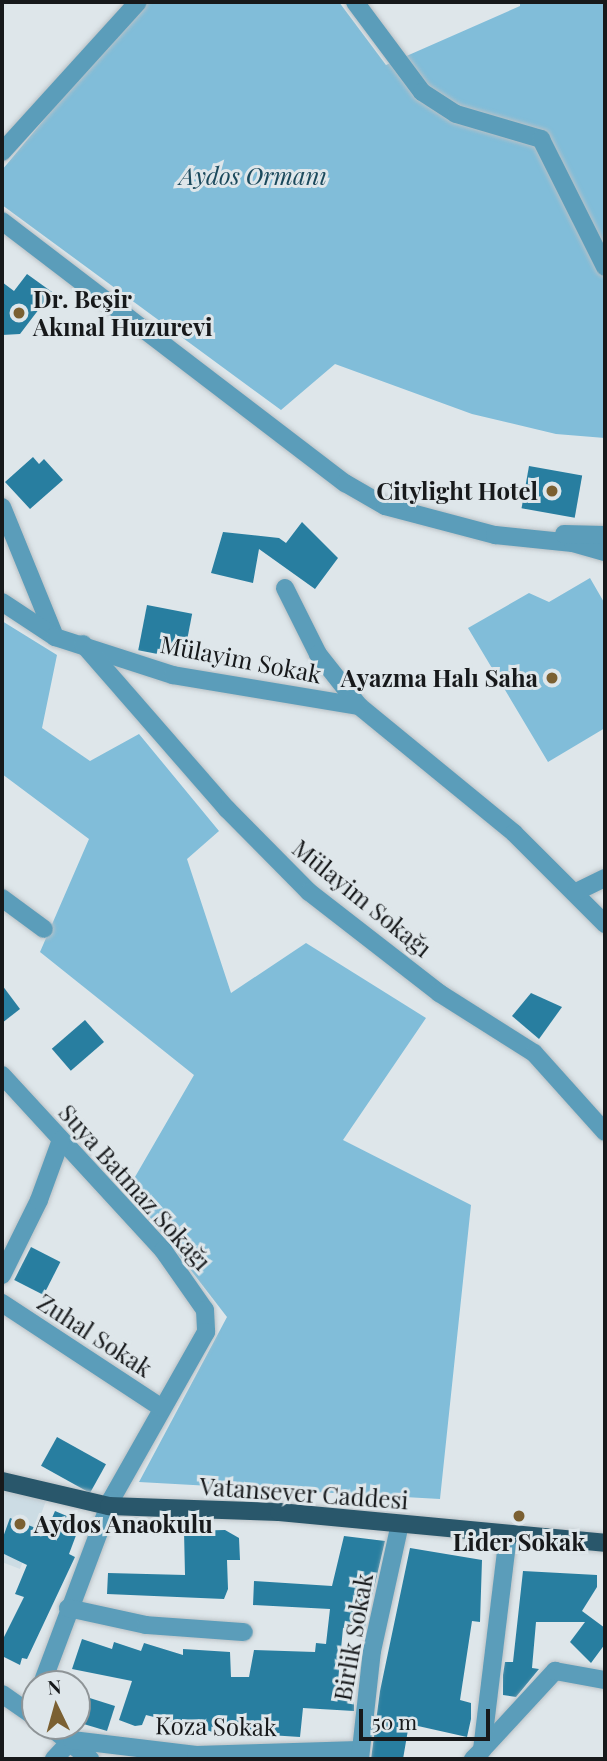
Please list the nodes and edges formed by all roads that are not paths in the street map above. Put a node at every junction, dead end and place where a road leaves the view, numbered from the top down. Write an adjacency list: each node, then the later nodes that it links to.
1 (138, 2): 3 (street)
2 (355, 2): 5 (street)
3 (2, 152)
4 (2, 220): 7 (street)
5 (605, 267)
6 (2, 507): 10 (street)
7 (604, 547)
8 (285, 588): 12 (street)
9 (2, 602): 10 (street, Mülayim Sokak)
10 (55, 637): 11 (street, Mülayim Sokak)
11 (83, 644): 12 (street, Mülayim Sokak); 19 (street, Mülayim Sokağı)
12 (359, 706): 14 (street)
13 (605, 878): 14 (street)
14 (576, 892): 16 (street)
15 (2, 898): 17 (street)
16 (605, 924)
17 (44, 929)
18 (2, 1075): 20 (street, Suya Batmaz Sokağı)
19 (605, 1132)
20 (61, 1140): 21 (street); 23 (street, Suya Batmaz Sokağı)
21 (2, 1275)
22 (2, 1303): 23 (street, Zuhal Sokak)
23 (162, 1408): 25 (street, Suya Batmaz Sokağı)
24 (2, 1481): 25 (main road, Vatansever Caddesi)
25 (109, 1506): 26 (main road, Vatansever Caddesi); 29 (street, Suya Batmaz Sokağı)
26 (400, 1524): 27 (main road, Vatansever Caddesi); 36 (street, Birlik Sokak)
27 (508, 1535): 28 (main road, Vatansever Caddesi); 37 (street)
28 (605, 1543)
29 (68, 1608): 30 (street); 31 (street, Suya Batmaz Sokağı)
30 (244, 1632)
31 (47, 1670)
32 (605, 1679): 37 (street)
33 (2, 1694): 34 (street)
34 (21, 1705)
35 (72, 1740): 36 (street, Koza Sokak); 38 (street); 39 (street)
36 (359, 1754)
37 (477, 1754)
38 (54, 1759)
39 (90, 1759)

